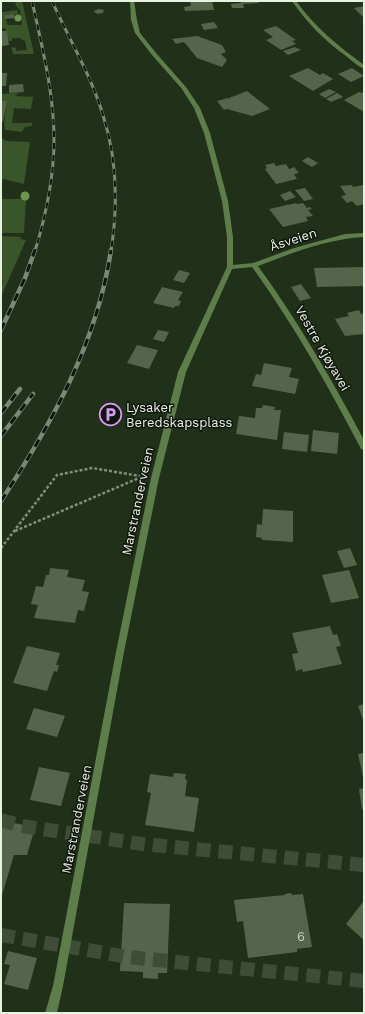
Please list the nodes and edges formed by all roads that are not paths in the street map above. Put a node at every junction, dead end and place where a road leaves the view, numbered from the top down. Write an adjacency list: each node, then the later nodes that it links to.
1 (132, 1): 6 (street, Marstranderveien)
2 (294, 1): 3 (street)
3 (364, 67)
4 (364, 235): 5 (street, Åsveien)
5 (254, 265): 6 (street, Åsveien); 7 (street, Vestre Kjøyavei)
6 (230, 267): 8 (street, Marstranderveien)
7 (364, 447)
8 (51, 1013)

